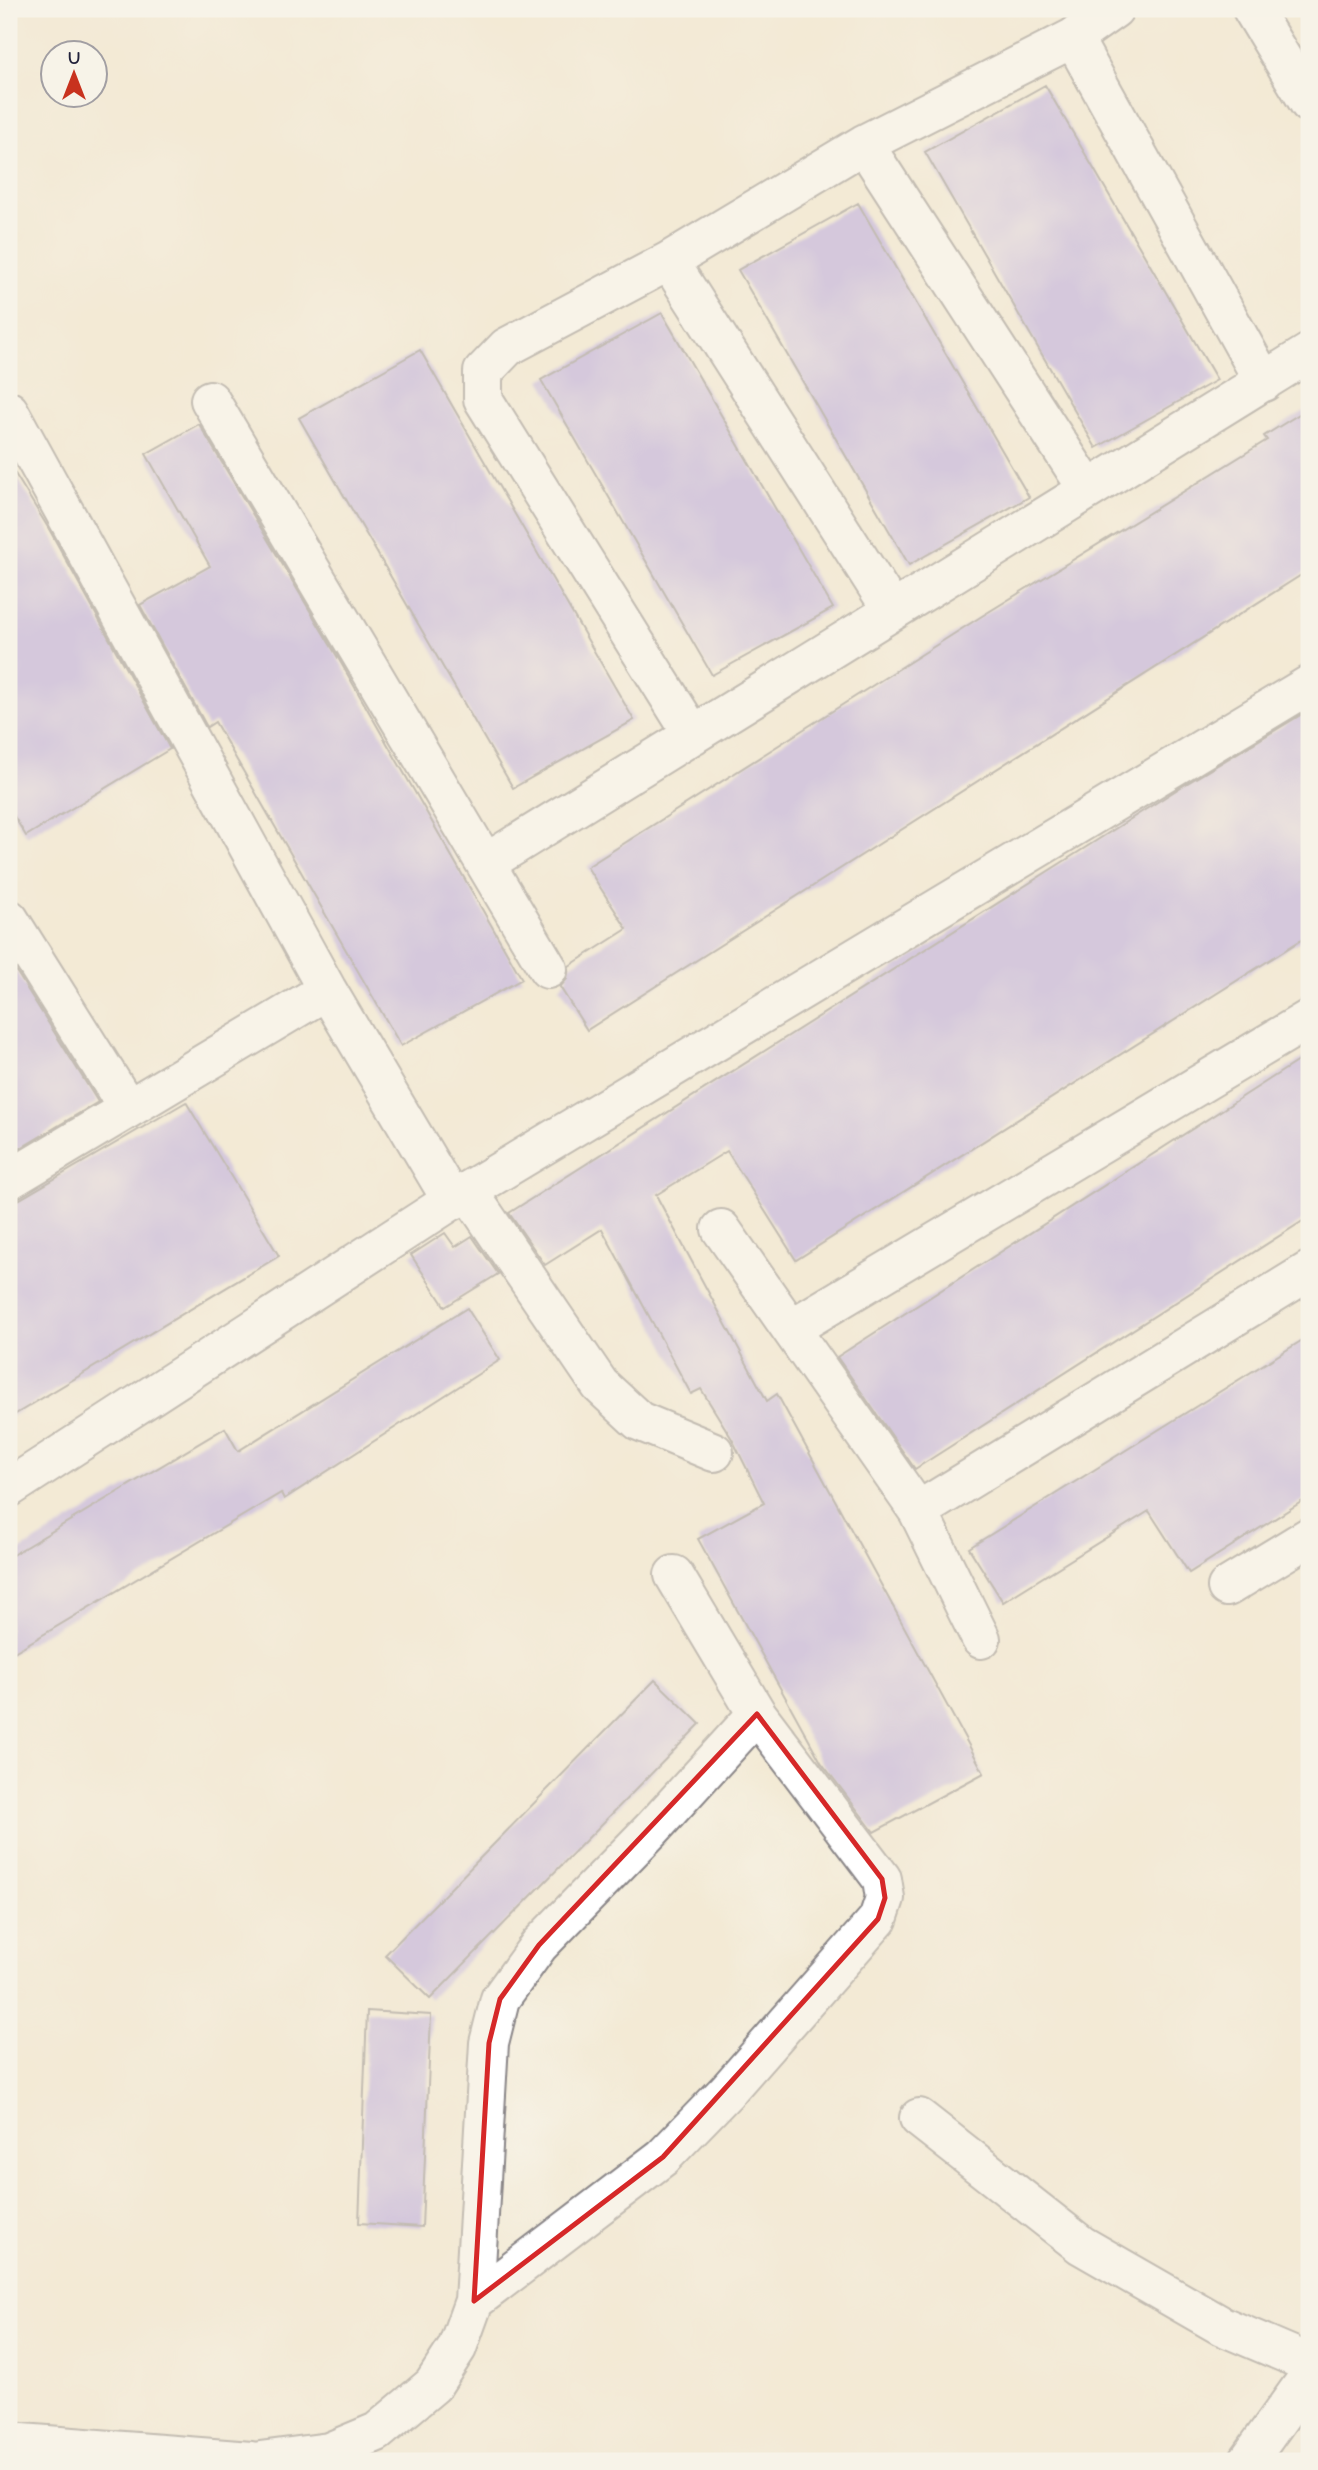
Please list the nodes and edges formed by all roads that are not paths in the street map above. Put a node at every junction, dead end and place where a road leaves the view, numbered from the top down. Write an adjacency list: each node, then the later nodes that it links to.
1 (1114, 9): 3 (street)
2 (1252, 9): 4 (street)
3 (1073, 38): 5 (street); 8 (street)
4 (1309, 103)
5 (864, 144): 6 (street); 11 (street)
6 (669, 261): 12 (street); 14 (street)
7 (1309, 354): 8 (street)
8 (1264, 382): 11 (street)
9 (210, 400): 15 (street)
10 (9, 411): 18 (street)
11 (1087, 488): 12 (street)
12 (892, 610): 14 (street)
13 (1309, 685): 22 (street)
14 (693, 735): 15 (street)
15 (486, 863): 17 (street)
16 (9, 919): 20 (street)
17 (548, 968)
18 (327, 990): 20 (street); 22 (street)
19 (1309, 1019): 25 (street)
20 (127, 1107): 21 (street)
21 (9, 1180)
22 (460, 1196): 26 (street); 27 (street)
23 (721, 1229): 25 (street)
24 (1309, 1271): 28 (street)
25 (792, 1328): 28 (street)
26 (714, 1452)
27 (9, 1488)
28 (918, 1511): 32 (street)
29 (1309, 1537): 31 (street)
30 (674, 1575): 33 (street)
31 (1227, 1587)
32 (981, 1639)
33 (757, 1714): 35 (street); 35 (street)
34 (919, 2118): 36 (street)
35 (474, 2301): 41 (street)
36 (1309, 2363)
37 (1309, 2376): 42 (street)
38 (9, 2442): 39 (street)
39 (68, 2454): 40 (street)
40 (251, 2461)
41 (260, 2461)
42 (1248, 2461)

